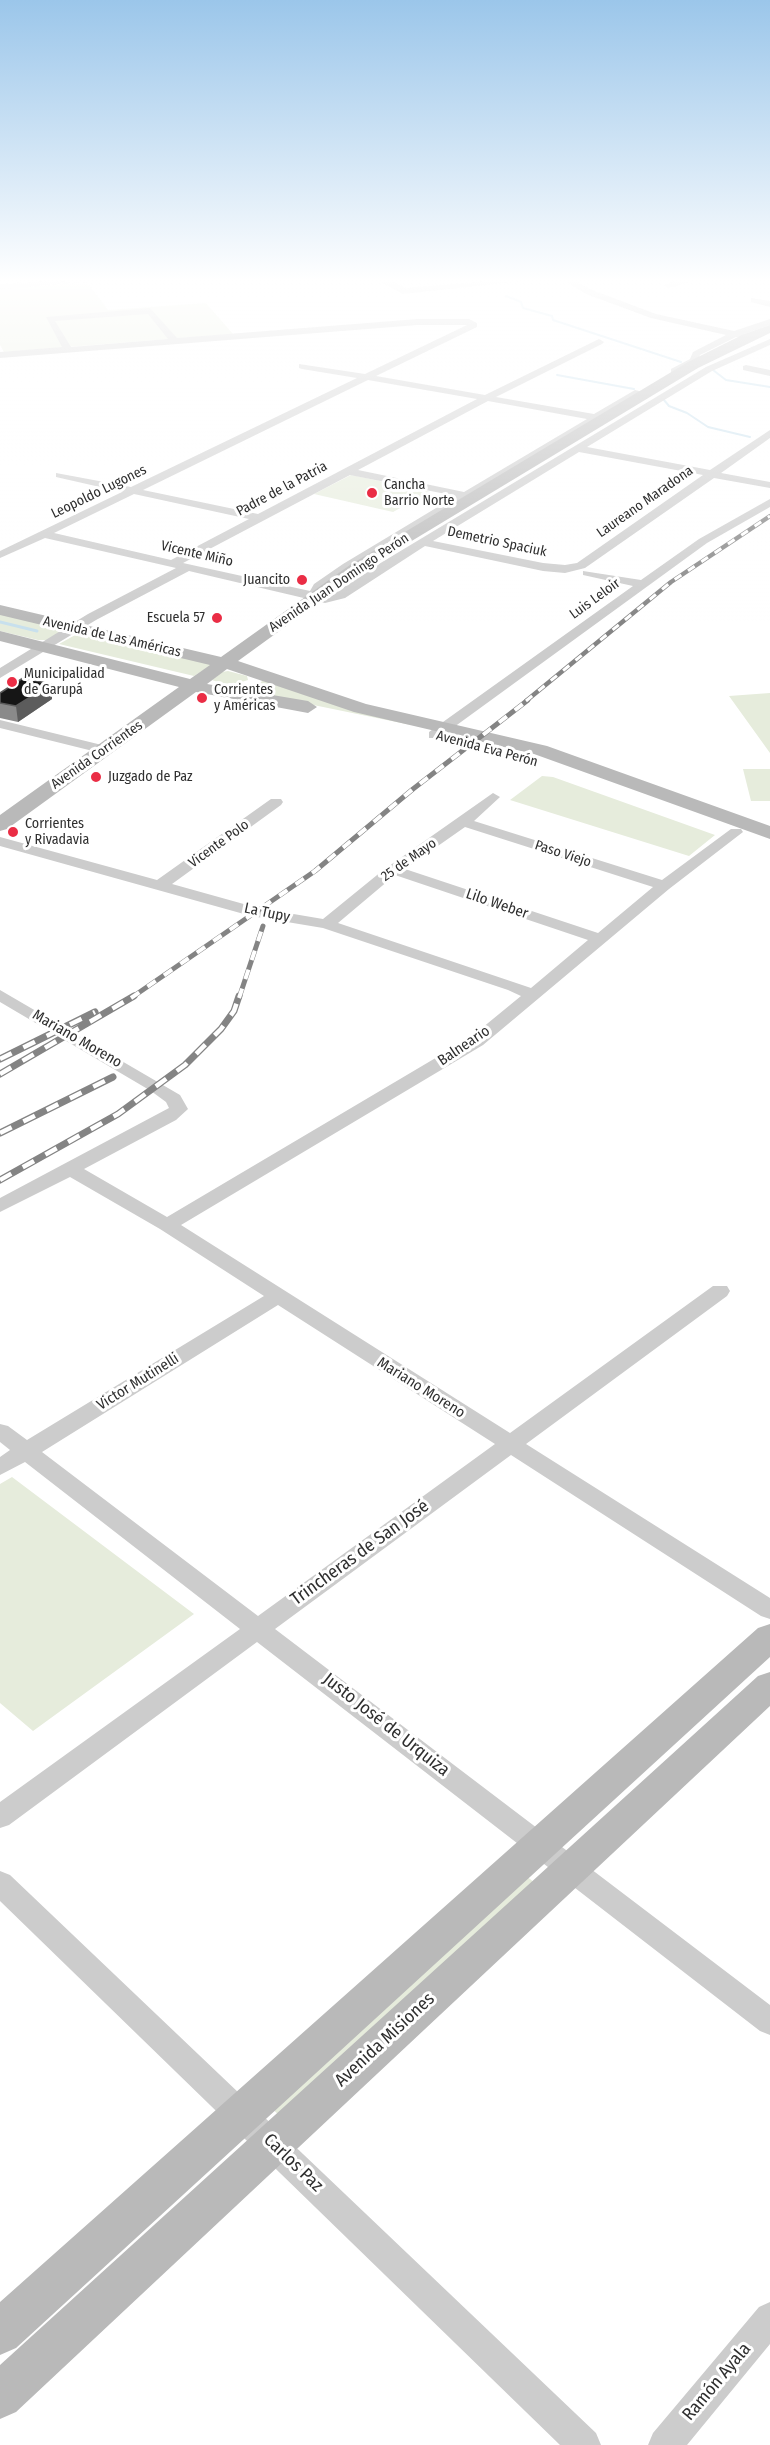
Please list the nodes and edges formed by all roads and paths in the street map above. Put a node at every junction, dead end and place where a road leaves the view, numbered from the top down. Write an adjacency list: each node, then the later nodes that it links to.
1 (331, 395): 15 (street, Leopoldo Lugones)
2 (469, 395): 7 (street)
3 (492, 395): 7 (street, Padre de la Patria)
4 (633, 395): 8 (street)
5 (643, 395): 27 (main road, Avenida Juan Domingo Perón)
6 (667, 395): 10 (street)
7 (486, 398): 8 (street); 11 (street, Padre de la Patria)
8 (595, 417): 16 (street)
9 (770, 433): 12 (street, Laureano Maradona)
10 (579, 449): 12 (street); 20 (street)
11 (348, 471): 16 (street); 18 (street, Padre de la Patria)
12 (712, 474): 14 (street); 24 (street, Laureano Maradona)
13 (60, 475): 15 (street)
14 (770, 485)
15 (134, 490): 18 (street); 19 (street, Leopoldo Lugones)
16 (465, 495): 27 (street)
17 (770, 502): 26 (street, Luis Leloir)
18 (259, 518): 22 (street, Padre de la Patria)
19 (43, 534): 21 (street, Leopoldo Lugones); 22 (street, Vicente Miño)
20 (423, 542): 24 (street, Demetrio Spaciuk); 27 (street)
21 (0, 555)
22 (172, 564): 23 (street, Vicente Miño)
23 (187, 567): 27 (street, Vicente Miño); 30 (street)
24 (564, 569)
25 (587, 573): 26 (street)
26 (642, 585): 38 (street, Luis Leloir)
27 (319, 598): 28 (street, Vicente Miño); 33 (main road, Avenida Juan Domingo Perón)
28 (344, 603)
29 (0, 610): 30 (main road, Avenida de Las Américas)
30 (74, 628): 32 (street); 33 (main road, Avenida de Las Américas)
31 (0, 636): 32 (main road, Avenida de Las Américas)
32 (43, 647): 34 (street); 35 (main road, Avenida de Las Américas)
33 (237, 667): 35 (main road, Avenida Juan Domingo Perón); 36 (main road); 38 (main road, Avenida Eva Perón)
34 (0, 674)
35 (194, 686): 36 (main road, Avenida Eva Perón); 39 (main road, Avenida Corrientes)
36 (220, 692): 38 (main road, Avenida Eva Perón)
37 (0, 724): 39 (street)
38 (438, 731): 44 (main road, Avenida Eva Perón); 45 (main road, Avenida Eva Perón)
39 (105, 750): 43 (main road, Avenida Corrientes)
40 (493, 797): 42 (street, 25 de Mayo)
41 (276, 802): 49 (street, Vicente Polo)
42 (463, 822): 48 (street, 25 de Mayo); 50 (street, Paso Viejo)
43 (0, 825)
44 (736, 832): 47 (main road, Avenida Eva Perón); 50 (street, Balneario)
45 (770, 833)
46 (0, 841): 49 (street, La Tupy)
47 (770, 845)
48 (394, 870): 51 (street, 25 de Mayo); 52 (street, Lilo Weber)
49 (161, 885): 51 (street, La Tupy)
50 (664, 886): 52 (street, Balneario)
51 (326, 924): 54 (street, La Tupy)
52 (600, 939): 54 (street, Balneario)
53 (0, 995): 55 (street, Mariano Moreno)
54 (531, 995): 57 (street, Balneario)
55 (70, 1169): 56 (street); 57 (street, Mariano Moreno)
56 (0, 1206)
57 (167, 1225): 59 (street, Mariano Moreno)
58 (720, 1291): 61 (street, Trincheras de San José)
59 (277, 1297): 61 (street, Mariano Moreno); 62 (street, Victor Mutinelli)
60 (0, 1431): 62 (street, Justo José de Urquiza)
61 (510, 1444): 64 (street, Mariano Moreno); 65 (street, Trincheras de San José)
62 (26, 1451): 63 (street, Victor Mutinelli); 65 (street, Justo José de Urquiza)
63 (0, 1467)
64 (770, 1610)
65 (258, 1627): 68 (street, Trincheras de San José); 69 (street, Justo José de Urquiza)
66 (770, 1637): 69 (main road)
67 (770, 1685): 70 (main road, Avenida Misiones)
68 (0, 1817)
69 (541, 1844): 70 (street, Justo José de Urquiza); 73 (main road)
70 (572, 1868): 72 (street, Justo José de Urquiza); 74 (main road, Avenida Misiones)
71 (0, 1883): 73 (street, Carlos Paz)
72 (770, 2022)
73 (242, 2114): 74 (street, Carlos Paz); 76 (main road)
74 (273, 2144): 77 (main road, Avenida Misiones); 78 (street, Carlos Paz)
75 (770, 2318): 79 (street, Ramón Ayala)
76 (0, 2332)
77 (0, 2396)
78 (584, 2445)
79 (665, 2445)

